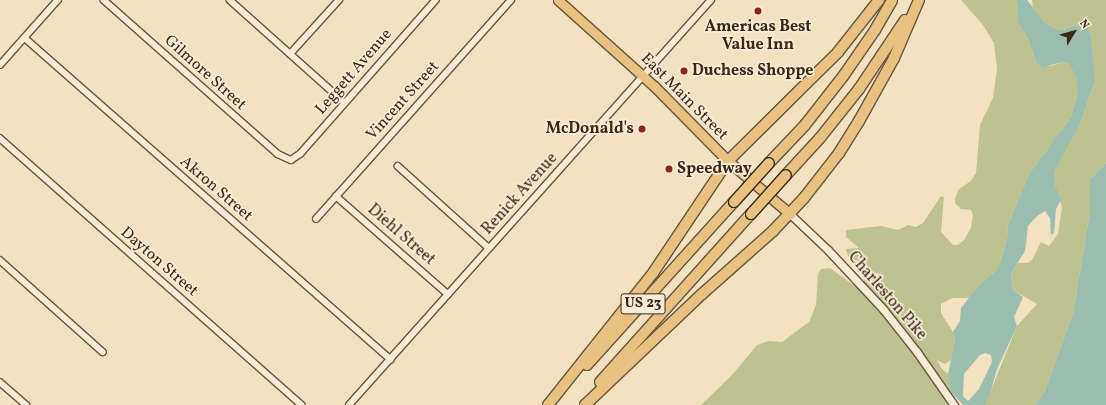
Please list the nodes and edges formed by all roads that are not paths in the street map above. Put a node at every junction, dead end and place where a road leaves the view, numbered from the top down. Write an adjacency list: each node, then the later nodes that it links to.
1 (58, 0): 12 (street)
2 (104, 0): 18 (street, Gilmore Street)
3 (338, 0): 13 (street)
4 (436, 0): 16 (street, Leggett Avenue)
5 (510, 0): 21 (street, Vincent Street)
6 (558, 0): 15 (main road, East Main Street)
7 (711, 0): 15 (street, Renick Avenue)
8 (879, 0): 19 (highway)
9 (892, 0): 34 (highway, US 23, bridge)
10 (918, 0): 22 (highway); 35 (highway, US 23, bridge)
11 (233, 1): 13 (street)
12 (25, 38): 14 (street); 28 (street, Akron Street)
13 (290, 54): 16 (street)
14 (0, 65)
15 (644, 76): 19 (main road, East Main Street); 24 (street, Renick Avenue)
16 (344, 102): 18 (street, Leggett Avenue)
17 (0, 138): 31 (street, Dayton Street)
18 (291, 160)
19 (728, 161): 22 (main road, East Main Street); 33 (highway)
20 (398, 166): 24 (street)
21 (336, 196): 23 (street, Vincent Street); 26 (street, Diehl Street)
22 (790, 214): 36 (highway); 37 (street, Charleston Pike)
23 (316, 219)
24 (489, 248): 26 (street, Renick Avenue)
25 (0, 260): 27 (street)
26 (448, 294): 28 (street, Renick Avenue)
27 (103, 352)
28 (391, 359): 32 (street, Renick Avenue)
29 (0, 382): 30 (street)
30 (26, 405)
31 (302, 405)
32 (349, 405)
33 (548, 405)
34 (551, 405)
35 (580, 405)
36 (585, 405)
37 (954, 405)

